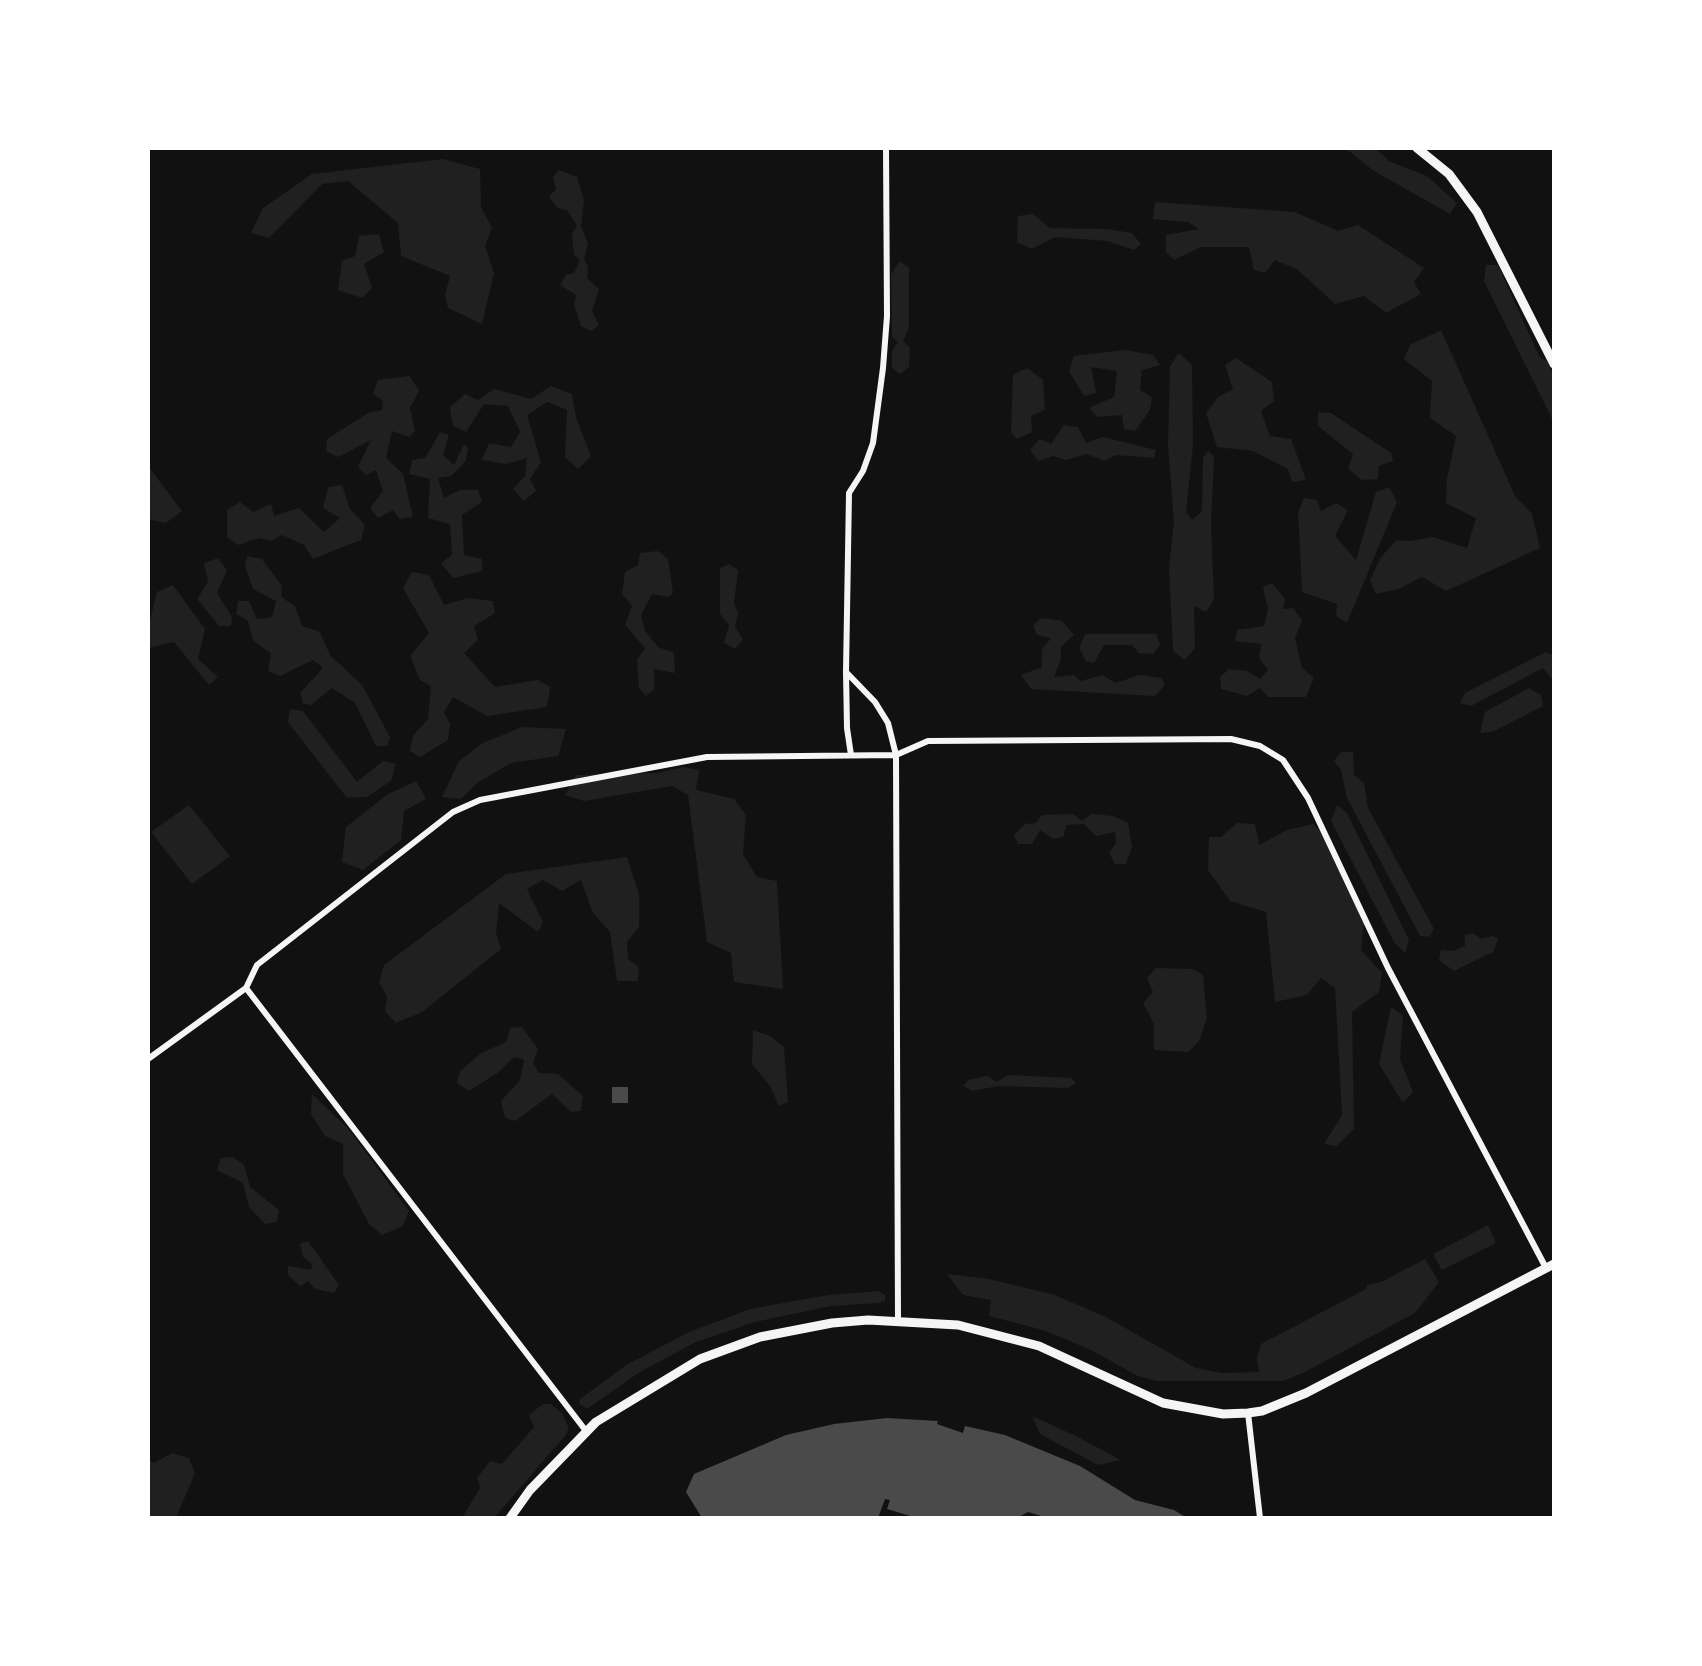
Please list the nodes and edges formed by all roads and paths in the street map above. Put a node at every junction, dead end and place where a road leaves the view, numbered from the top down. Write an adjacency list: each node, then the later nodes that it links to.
1 (886, 148): 4 (street)
2 (1416, 148): 3 (main road)
3 (1554, 364)
4 (846, 672): 5 (street); 6 (street)
5 (851, 755): 6 (street); 7 (street)
6 (896, 755): 9 (street); 10 (street)
7 (246, 988): 8 (street); 12 (street)
8 (148, 1059)
9 (1550, 1266): 11 (main road)
10 (898, 1320): 11 (main road); 12 (main road)
11 (1248, 1413): 14 (street)
12 (586, 1431): 13 (main road)
13 (510, 1518)
14 (1260, 1518)

